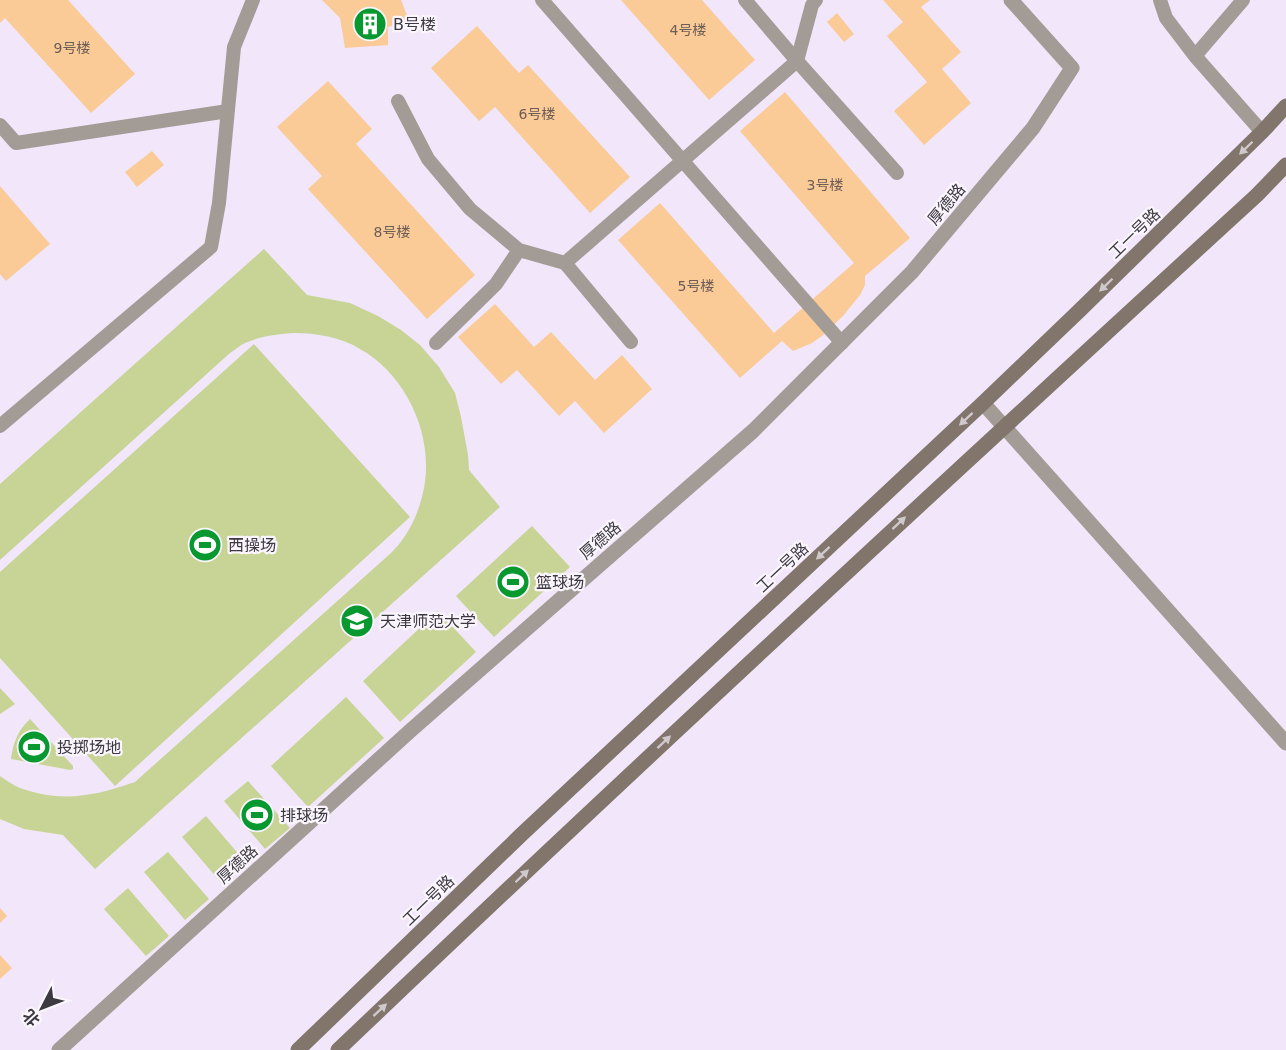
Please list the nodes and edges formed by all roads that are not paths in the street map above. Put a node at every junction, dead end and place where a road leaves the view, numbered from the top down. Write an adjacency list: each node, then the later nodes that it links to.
1 (253, 0): 12 (lane)
2 (542, 0): 15 (lane)
3 (745, 0): 9 (lane)
4 (816, 0): 9 (lane)
5 (1011, 0): 21 (street, 厚德路)
6 (1160, 0): 8 (lane)
7 (1243, 0): 8 (lane)
8 (1195, 56): 14 (lane)
9 (797, 61): 15 (lane); 17 (lane)
10 (398, 100): 18 (lane)
11 (1286, 106): 14 (main road, 工一号路)
12 (228, 111): 13 (lane); 24 (lane)
13 (0, 125)
14 (1262, 132): 23 (main road, 工一号路, one-way to 23)
15 (682, 160): 19 (lane); 21 (lane)
16 (1286, 165): 25 (main road)
17 (897, 173)
18 (519, 250): 19 (lane); 22 (lane)
19 (565, 263): 20 (lane)
20 (632, 342)
21 (842, 342): 27 (street, 厚德路)
22 (436, 343)
23 (983, 403): 25 (street); 28 (main road, 工一号路, one-way to 28)
24 (0, 426)
25 (1004, 427): 26 (street); 29 (main road, one-way to 25)
26 (1286, 743)
27 (59, 1050)
28 (298, 1050)
29 (338, 1050)

